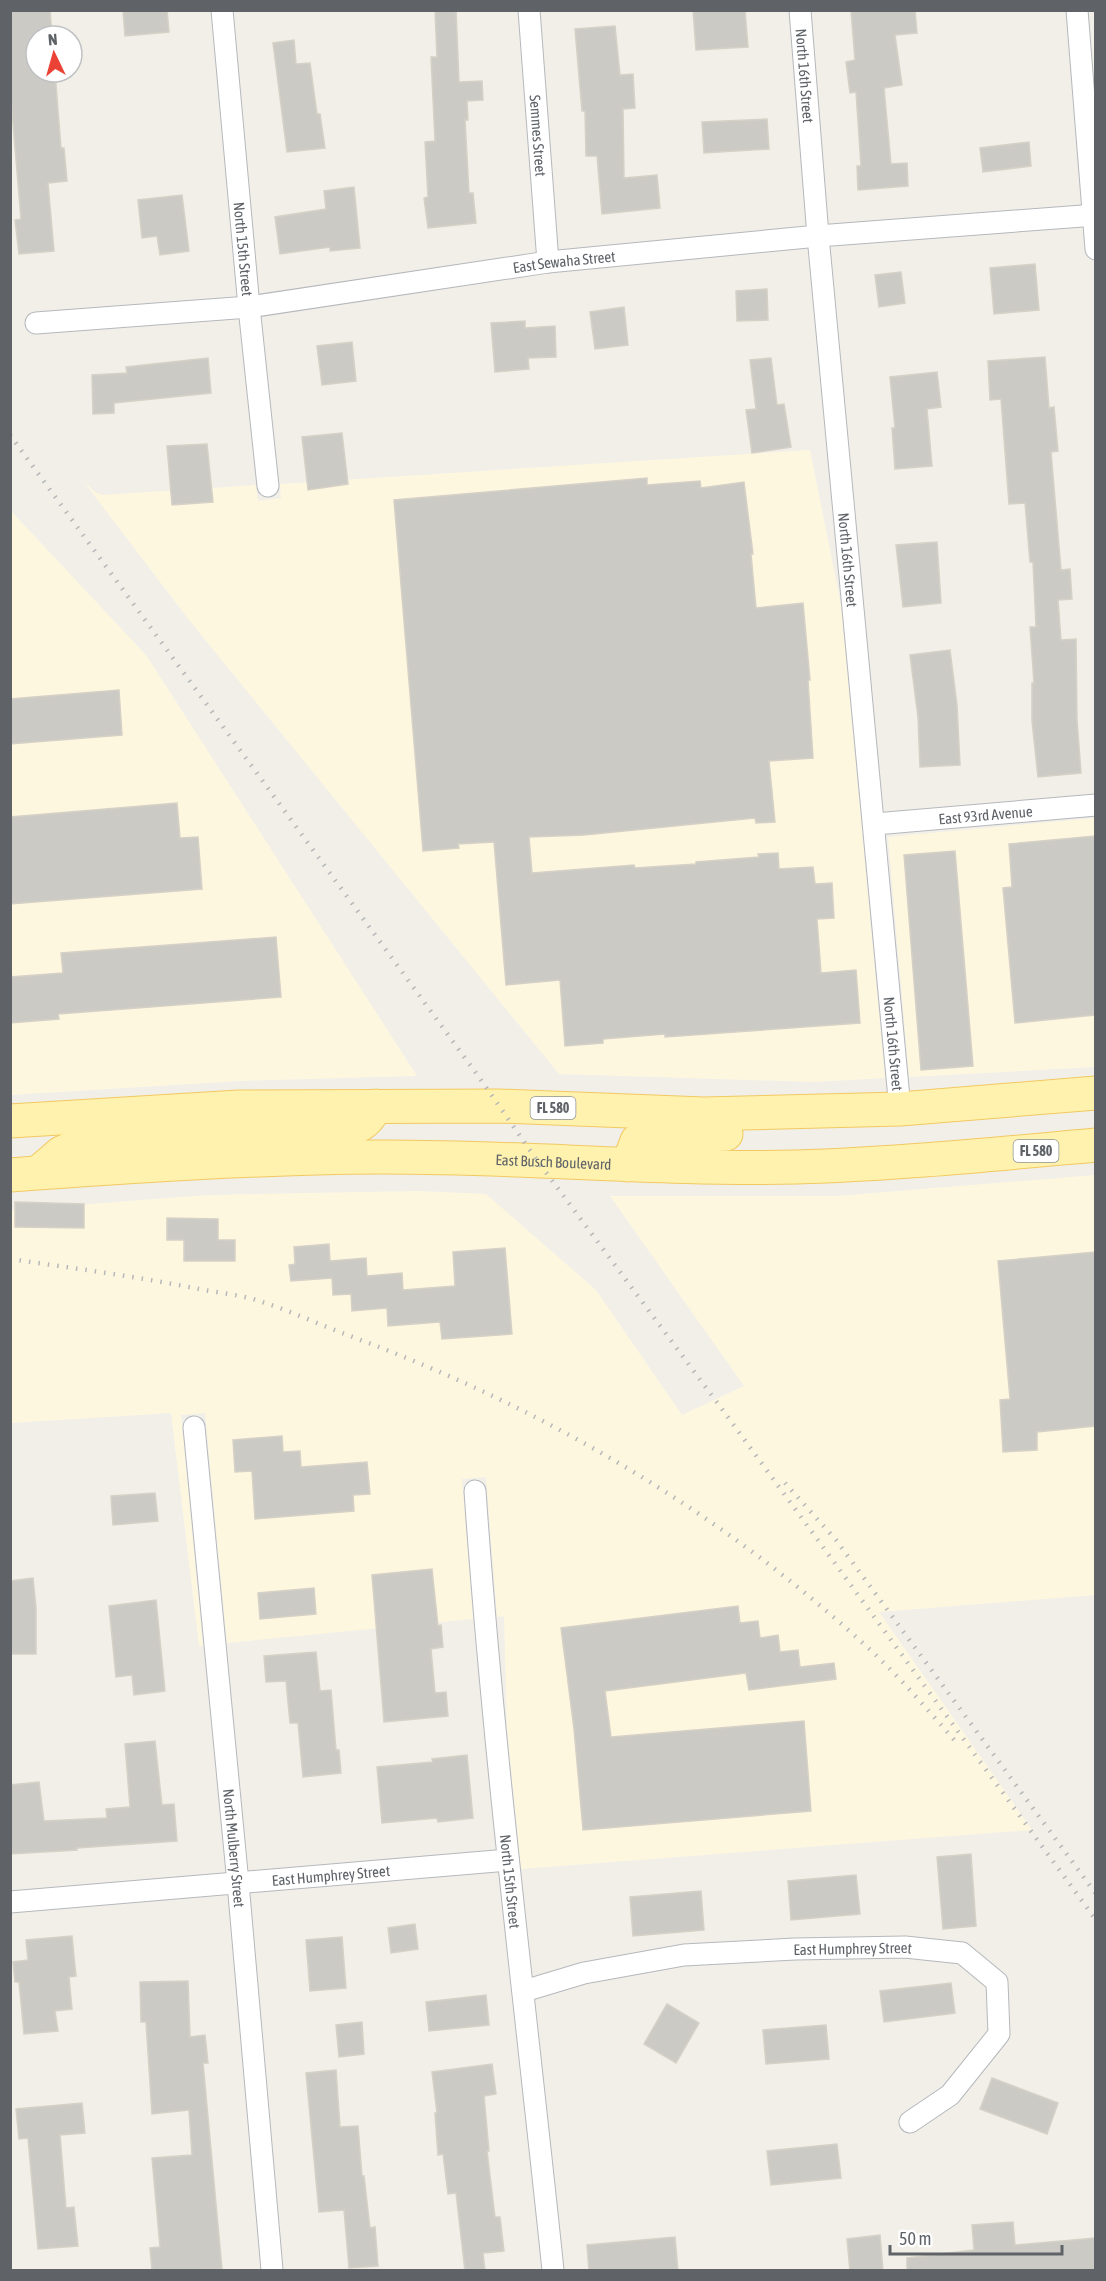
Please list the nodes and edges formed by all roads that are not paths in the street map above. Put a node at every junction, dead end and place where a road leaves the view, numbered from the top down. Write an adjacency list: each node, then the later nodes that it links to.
1 (222, 10): 9 (street, North 15th Street)
2 (529, 10): 8 (street, Semmes Street)
3 (800, 10): 6 (street, North 16th Street)
4 (1077, 10): 5 (street)
5 (1094, 215): 6 (street, East Sewaha Street); 7 (street)
6 (818, 236): 8 (street, East Sewaha Street); 13 (street, North 16th Street)
7 (1095, 249)
8 (548, 262): 9 (street, East Sewaha Street)
9 (249, 307): 10 (street, East Sewaha Street); 11 (street, North 15th Street)
10 (36, 323)
11 (268, 486)
12 (1095, 805): 13 (street, East 93rd Avenue)
13 (875, 824): 16 (street, North 16th Street)
14 (1095, 1093): 16 (main road, FL 580)
15 (376, 1106): 17 (main road, FL 580); 18 (main road, FL 580); 21 (main road)
16 (900, 1109): 17 (main road, FL 580)
17 (837, 1110): 20 (main road)
18 (10, 1120)
19 (1095, 1146): 20 (main road, East Busch Boulevard / FL 580)
20 (628, 1165): 21 (main road, East Busch Boulevard / FL 580)
21 (24, 1174)
22 (194, 1427): 25 (street, North Mulberry Street)
23 (475, 1491): 24 (street, North 15th Street)
24 (508, 1860): 25 (street, East Humphrey Street); 27 (street, North 15th Street)
25 (238, 1883): 26 (street, East Humphrey Street); 29 (street, North Mulberry Street)
26 (10, 1902)
27 (524, 1991): 28 (street, East Humphrey Street); 30 (street, North 15th Street)
28 (910, 2122)
29 (272, 2271)
30 (553, 2271)

